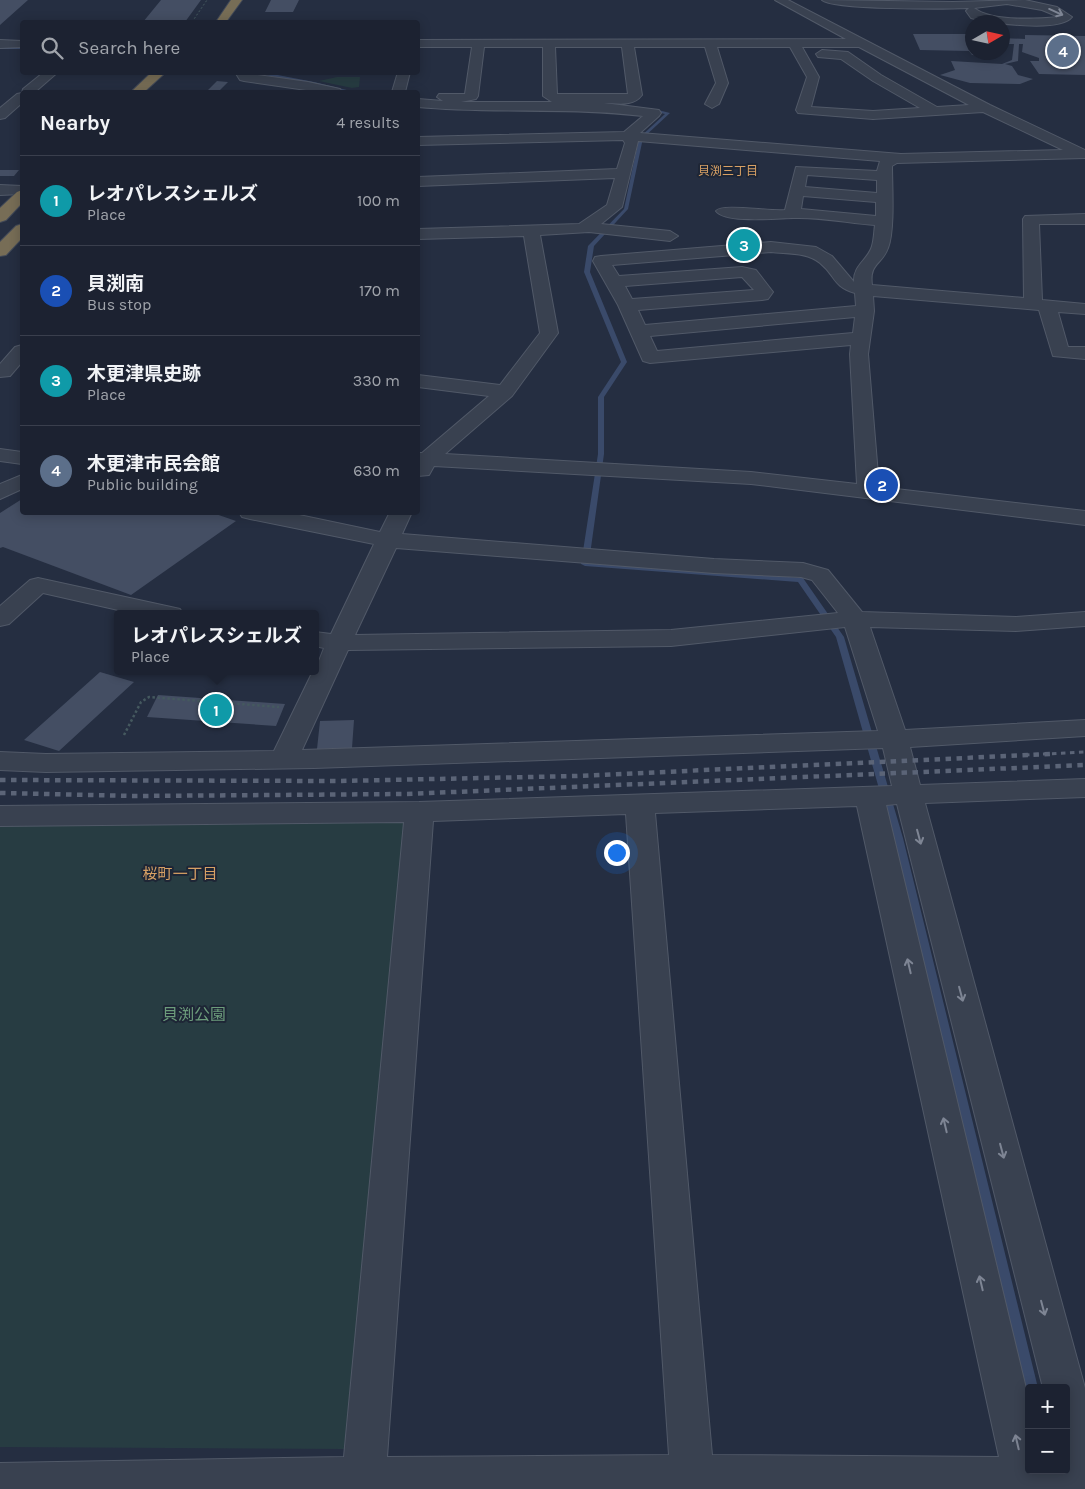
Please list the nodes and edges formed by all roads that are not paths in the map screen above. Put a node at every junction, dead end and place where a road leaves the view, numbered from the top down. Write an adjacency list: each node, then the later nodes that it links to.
1 (237, 0): 8 (highway)
2 (780, 0): 14 (street)
3 (827, 0): 7 (street)
4 (1008, 1): 5 (street); 6 (street)
5 (996, 4): 6 (street); 7 (street)
6 (1034, 5): 7 (street, one-way to 7)
7 (973, 6)
8 (222, 20)
9 (420, 43): 10 (street)
10 (478, 43): 11 (street); 31 (street)
11 (549, 43): 12 (street); 12 (street)
12 (628, 43): 13 (street)
13 (710, 43): 17 (street); 34 (street)
14 (859, 43): 17 (street); 35 (street)
15 (0, 44): 16 (street)
16 (20, 44)
17 (797, 49): 36 (street); 36 (street)
18 (0, 52): 19 (street)
19 (20, 52)
20 (48, 75): 26 (street)
21 (157, 75): 27 (highway)
22 (243, 75): 25 (street)
23 (403, 75): 30 (street)
24 (331, 76): 25 (street)
25 (274, 77): 28 (street); 29 (street)
26 (30, 90)
27 (140, 90)
28 (266, 90)
29 (327, 90)
30 (400, 90)
31 (420, 96)
32 (20, 98): 37 (street)
33 (420, 103): 38 (street)
34 (712, 104)
35 (985, 108): 36 (street); 41 (street)
36 (936, 112)
37 (0, 115)
38 (628, 136): 39 (street); 40 (street); 43 (street)
39 (420, 141)
40 (901, 158): 41 (street); 42 (street)
41 (1083, 158)
42 (885, 176): 47 (street); 51 (street)
43 (623, 178): 44 (street); 45 (street); 58 (street)
44 (420, 181)
45 (420, 189)
46 (0, 190): 48 (street)
47 (796, 191): 51 (street); 54 (street)
48 (20, 197)
49 (20, 197): 52 (street)
50 (20, 198): 55 (highway)
51 (884, 198): 57 (street)
52 (0, 201)
53 (724, 211): 54 (street)
54 (792, 213): 57 (street)
55 (0, 217)
56 (1085, 219): 67 (street)
57 (883, 220): 65 (street)
58 (586, 227): 60 (street); 62 (street)
59 (20, 231): 63 (highway)
60 (531, 232): 61 (street); 77 (street)
61 (420, 234)
62 (670, 236)
63 (0, 251)
64 (613, 282): 65 (street); 66 (street); 66 (street)
65 (864, 290): 67 (street); 69 (street)
66 (627, 305): 70 (street)
67 (1040, 306): 68 (street); 73 (street)
68 (1085, 309)
69 (865, 311): 70 (street); 71 (street)
70 (638, 331): 71 (street)
71 (862, 338): 83 (street)
72 (20, 353): 74 (street)
73 (1085, 353)
74 (2, 372): 75 (street)
75 (20, 376)
76 (420, 381): 77 (street)
77 (505, 392): 80 (street)
78 (0, 455): 79 (street)
79 (20, 458)
80 (420, 466): 83 (street)
81 (20, 482): 82 (street)
82 (0, 492)
83 (868, 492): 86 (street)
84 (265, 515): 87 (street)
85 (400, 515): 87 (street)
86 (1085, 518)
87 (388, 540): 91 (street); 92 (street)
88 (153, 610): 90 (street)
89 (1082, 616): 91 (street)
90 (0, 619)
91 (855, 619): 92 (street); 96 (street)
92 (326, 641): 93 (street)
93 (319, 661)
94 (314, 675): 97 (street)
95 (1085, 728): 96 (street)
96 (894, 738): 97 (street); 100 (street)
97 (284, 759): 98 (street)
98 (0, 761)
99 (1085, 788): 100 (street)
100 (908, 794): 101 (street); 105 (street, one-way to 105)
101 (870, 795): 102 (street); 107 (street, one-way to 101)
102 (640, 804): 103 (street); 108 (street)
103 (419, 812): 104 (street); 109 (street)
104 (0, 816)
105 (1063, 1384)
106 (1062, 1429): 107 (street)
107 (1056, 1479): 108 (street)
108 (692, 1483): 109 (street)
109 (363, 1484): 110 (street)
110 (14, 1486)

